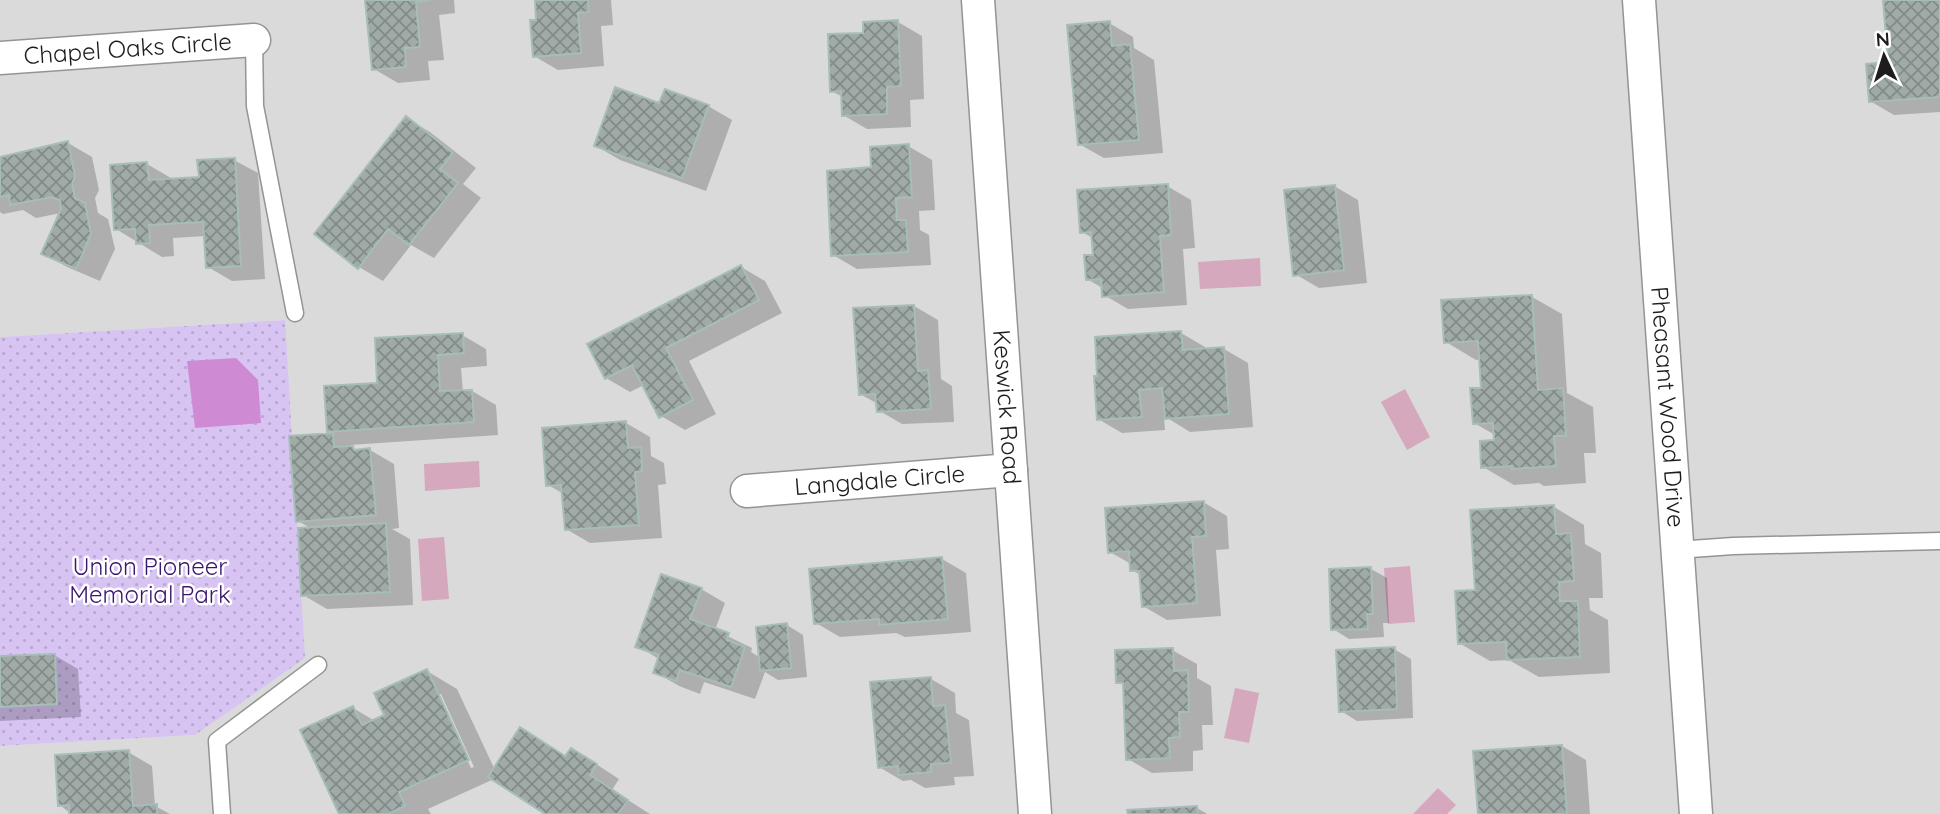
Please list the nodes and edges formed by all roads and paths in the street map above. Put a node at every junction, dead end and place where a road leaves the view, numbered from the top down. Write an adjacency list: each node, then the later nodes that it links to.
1 (978, 0): 6 (street, Keswick Road)
2 (1639, 0): 9 (street, Pheasant Wood Drive)
3 (254, 40): 4 (street, Chapel Oaks Circle); 5 (lane)
4 (0, 58)
5 (295, 313)
6 (1011, 470): 7 (street, Langdale Circle); 12 (street, Keswick Road)
7 (747, 491)
8 (1940, 541): 9 (lane)
9 (1677, 550): 13 (street, Pheasant Wood Drive)
10 (318, 665): 11 (lane)
11 (222, 814)
12 (1035, 814)
13 (1696, 814)

